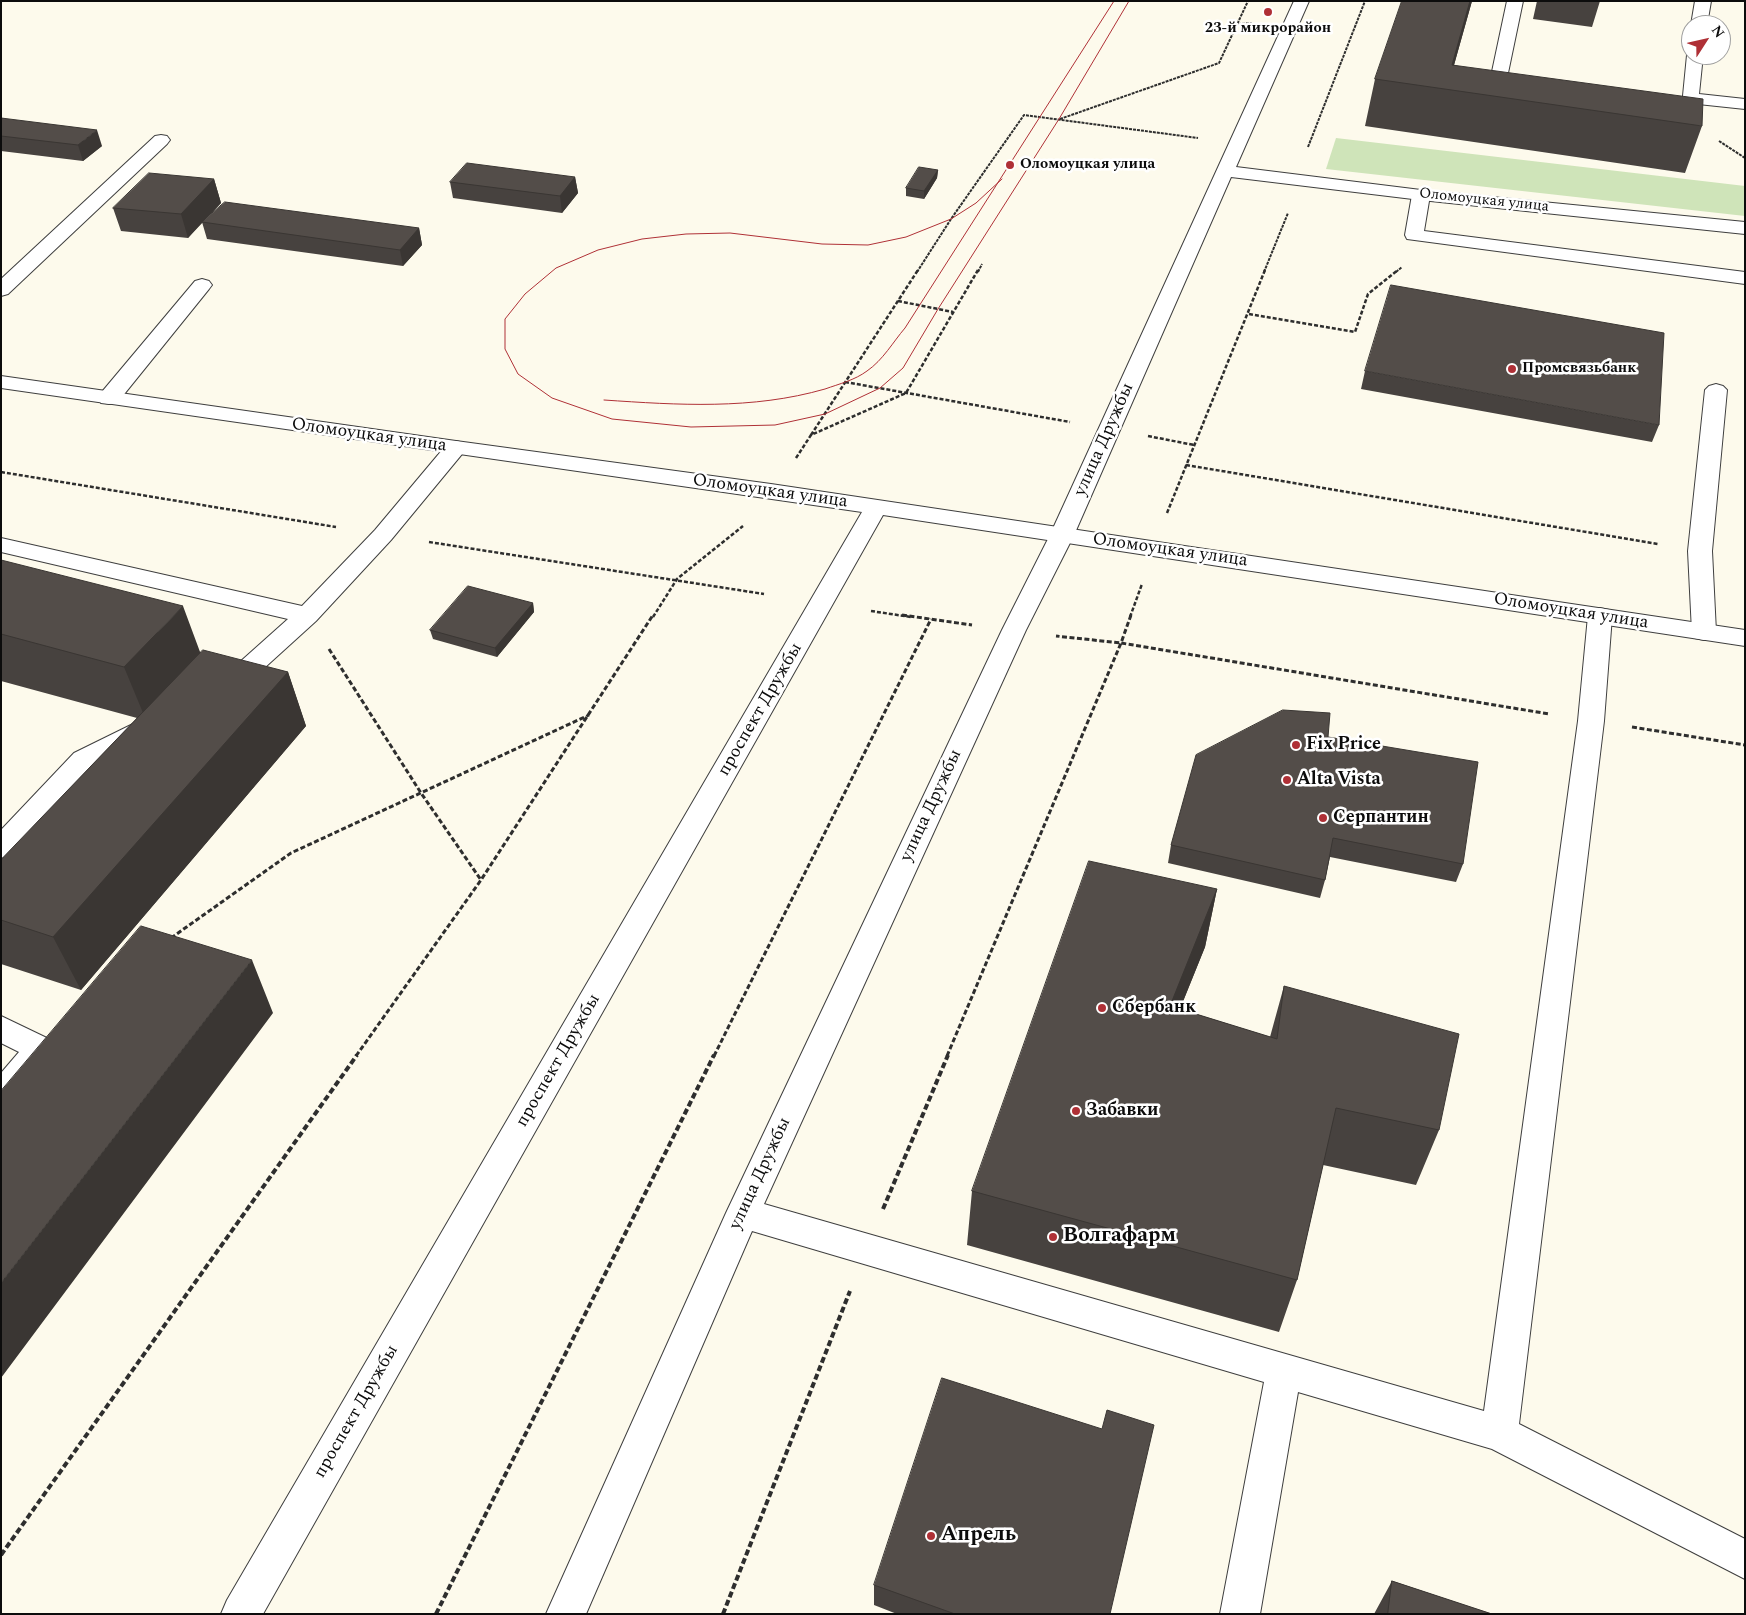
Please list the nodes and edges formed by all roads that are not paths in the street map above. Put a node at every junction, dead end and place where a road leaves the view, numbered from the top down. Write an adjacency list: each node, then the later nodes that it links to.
1 (1302, 1): 11 (street, улица Дружбы)
2 (1515, 1): 7 (street)
3 (1703, 1): 4 (street)
4 (1701, 15)
5 (1694, 65): 6 (street)
6 (1690, 98): 8 (street); 9 (street)
7 (1513, 102)
8 (1745, 104)
9 (1659, 119)
10 (161, 140): 16 (street)
11 (1224, 171): 12 (street, Оломоуцкая улица); 22 (street, улица Дружбы)
12 (1421, 195): 13 (street, Оломоуцкая улица); 14 (street)
13 (1745, 228)
14 (1745, 278)
15 (202, 285): 19 (street)
16 (1, 290)
17 (1, 382): 19 (street, Оломоуцкая улица)
18 (1716, 390): 26 (street)
19 (109, 398): 20 (street, Оломоуцкая улица)
20 (456, 448): 21 (street, Оломоуцкая улица); 24 (street)
21 (876, 508): 22 (street, Оломоуцкая улица); 37 (street, проспект Дружбы)
22 (1062, 535): 25 (street, Оломоуцкая улица); 33 (street, улица Дружбы)
23 (1, 545): 24 (street)
24 (307, 615): 28 (street)
25 (1600, 616): 26 (street, Оломоуцкая улица); 35 (street)
26 (1704, 632): 27 (street, Оломоуцкая улица)
27 (1745, 638)
28 (205, 697)
29 (161, 720): 30 (street)
30 (1, 848)
31 (1, 1028): 32 (street)
32 (1, 1096)
33 (743, 1213): 34 (street); 38 (street, улица Дружбы)
34 (1284, 1370): 35 (street); 39 (street)
35 (1499, 1433): 36 (street)
36 (1745, 1560)
37 (241, 1614)
38 (566, 1614)
39 (1240, 1614)

